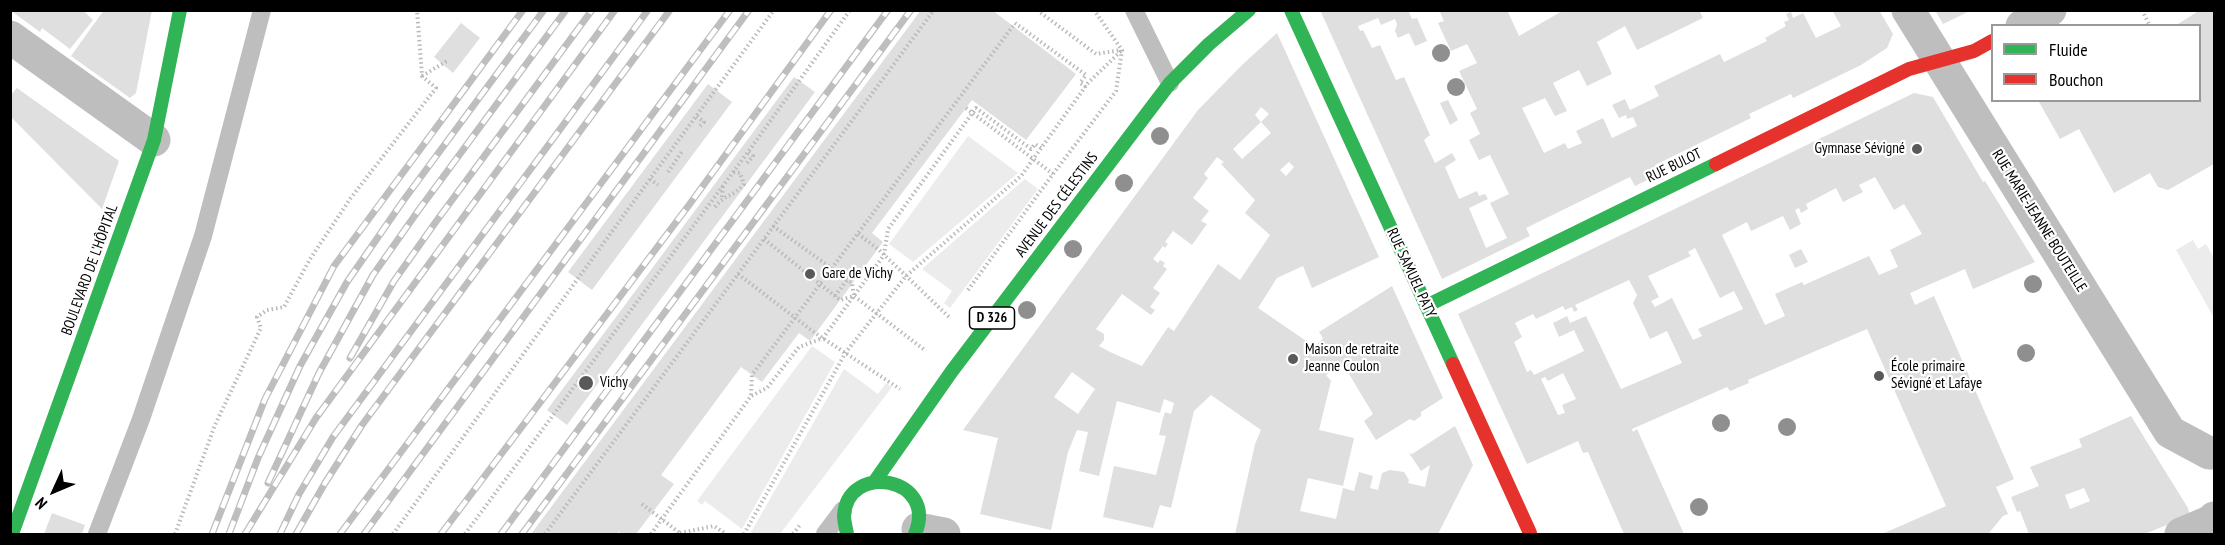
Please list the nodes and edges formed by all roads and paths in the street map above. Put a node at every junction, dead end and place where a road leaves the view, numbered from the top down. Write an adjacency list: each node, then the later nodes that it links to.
1 (180, 10): 29 (street, BOULEVARD DE L'HÔPITAL)
2 (262, 10): 73 (lane)
3 (417, 10): 22 (path)
4 (774, 10): 27 (path)
5 (850, 10): 32 (path)
6 (934, 10): 43 (path)
7 (1094, 10): 19 (path)
8 (1249, 10): 23 (street, AVENUE DES CÉLESTINS / D 326)
9 (1291, 10): 54 (street, RUE SAMUEL PATY)
10 (1908, 10): 20 (street, RUE MARIE-JEANNE BOUTEILLE)
11 (2050, 10): 15 (street)
12 (2142, 10): 16 (path)
13 (1039, 12): 19 (path)
14 (1139, 13): 23 (lane)
15 (2026, 24)
16 (2149, 24)
17 (10, 37): 29 (street)
18 (1991, 42): 20 (street, RUE BULOT)
19 (1122, 50): 24 (path)
20 (1938, 60): 54 (street, RUE BULOT); 64 (street, RUE MARIE-JEANNE BOUTEILLE)
21 (447, 61): 22 (path)
22 (422, 76): 74 (path)
23 (1170, 83): 63 (street, AVENUE DES CÉLESTINS / D 326)
24 (1086, 87): 30 (path); 44 (path)
25 (966, 108): 26 (path)
26 (972, 113): 30 (path); 33 (path); 46 (path)
27 (697, 116): 28 (path); 37 (path)
28 (700, 126)
29 (154, 140): 72 (street, BOULEVARD DE L'HÔPITAL)
30 (1041, 148): 33 (path)
31 (683, 150): 35 (path)
32 (748, 152): 34 (path); 41 (path)
33 (1032, 159): 36 (path); 50 (path)
34 (747, 163)
35 (668, 172)
36 (1053, 174)
37 (650, 179): 38 (path); 75 (path)
38 (658, 185)
39 (722, 197): 39 (path); 40 (path)
40 (715, 207)
41 (700, 216): 42 (path); 76 (path)
42 (705, 220)
43 (773, 226): 45 (path); 47 (path)
44 (858, 234): 46 (path); 47 (path)
45 (764, 239): 48 (path); 51 (path)
46 (884, 255): 50 (path); 52 (path)
47 (832, 268): 51 (path); 52 (path)
48 (738, 274): 57 (path); 77 (path)
49 (850, 276): 53 (path)
50 (906, 276): 55 (path); 56 (path)
51 (820, 284): 52 (path); 57 (path)
52 (854, 296): 55 (path); 58 (path)
53 (835, 297)
54 (1426, 306): 84 (street, RUE SAMUEL PATY)
55 (876, 314): 59 (path); 60 (path)
56 (949, 317)
57 (795, 318): 58 (path); 62 (path)
58 (823, 338): 59 (path); 62 (path)
59 (846, 352): 61 (path); 81 (path)
60 (934, 357)
61 (901, 389)
62 (751, 396): 69 (path)
63 (907, 433): 65 (street); 66 (street, AVENUE DES CÉLESTINS / D 326)
64 (2214, 453)
65 (908, 457)
66 (875, 481): 68 (street); 71 (street)
67 (642, 504): 69 (path)
68 (844, 508): 82 (lane); 83 (street)
69 (663, 520): 78 (path); 79 (path)
70 (2214, 520): 85 (street)
71 (926, 532)
72 (12, 534)
73 (97, 534)
74 (175, 534)
75 (393, 534)
76 (465, 534)
77 (545, 534)
78 (651, 534)
79 (681, 534): 80 (path)
80 (726, 534)
81 (744, 534)
82 (825, 534)
83 (846, 534)
84 (1530, 534)
85 (2181, 534)

